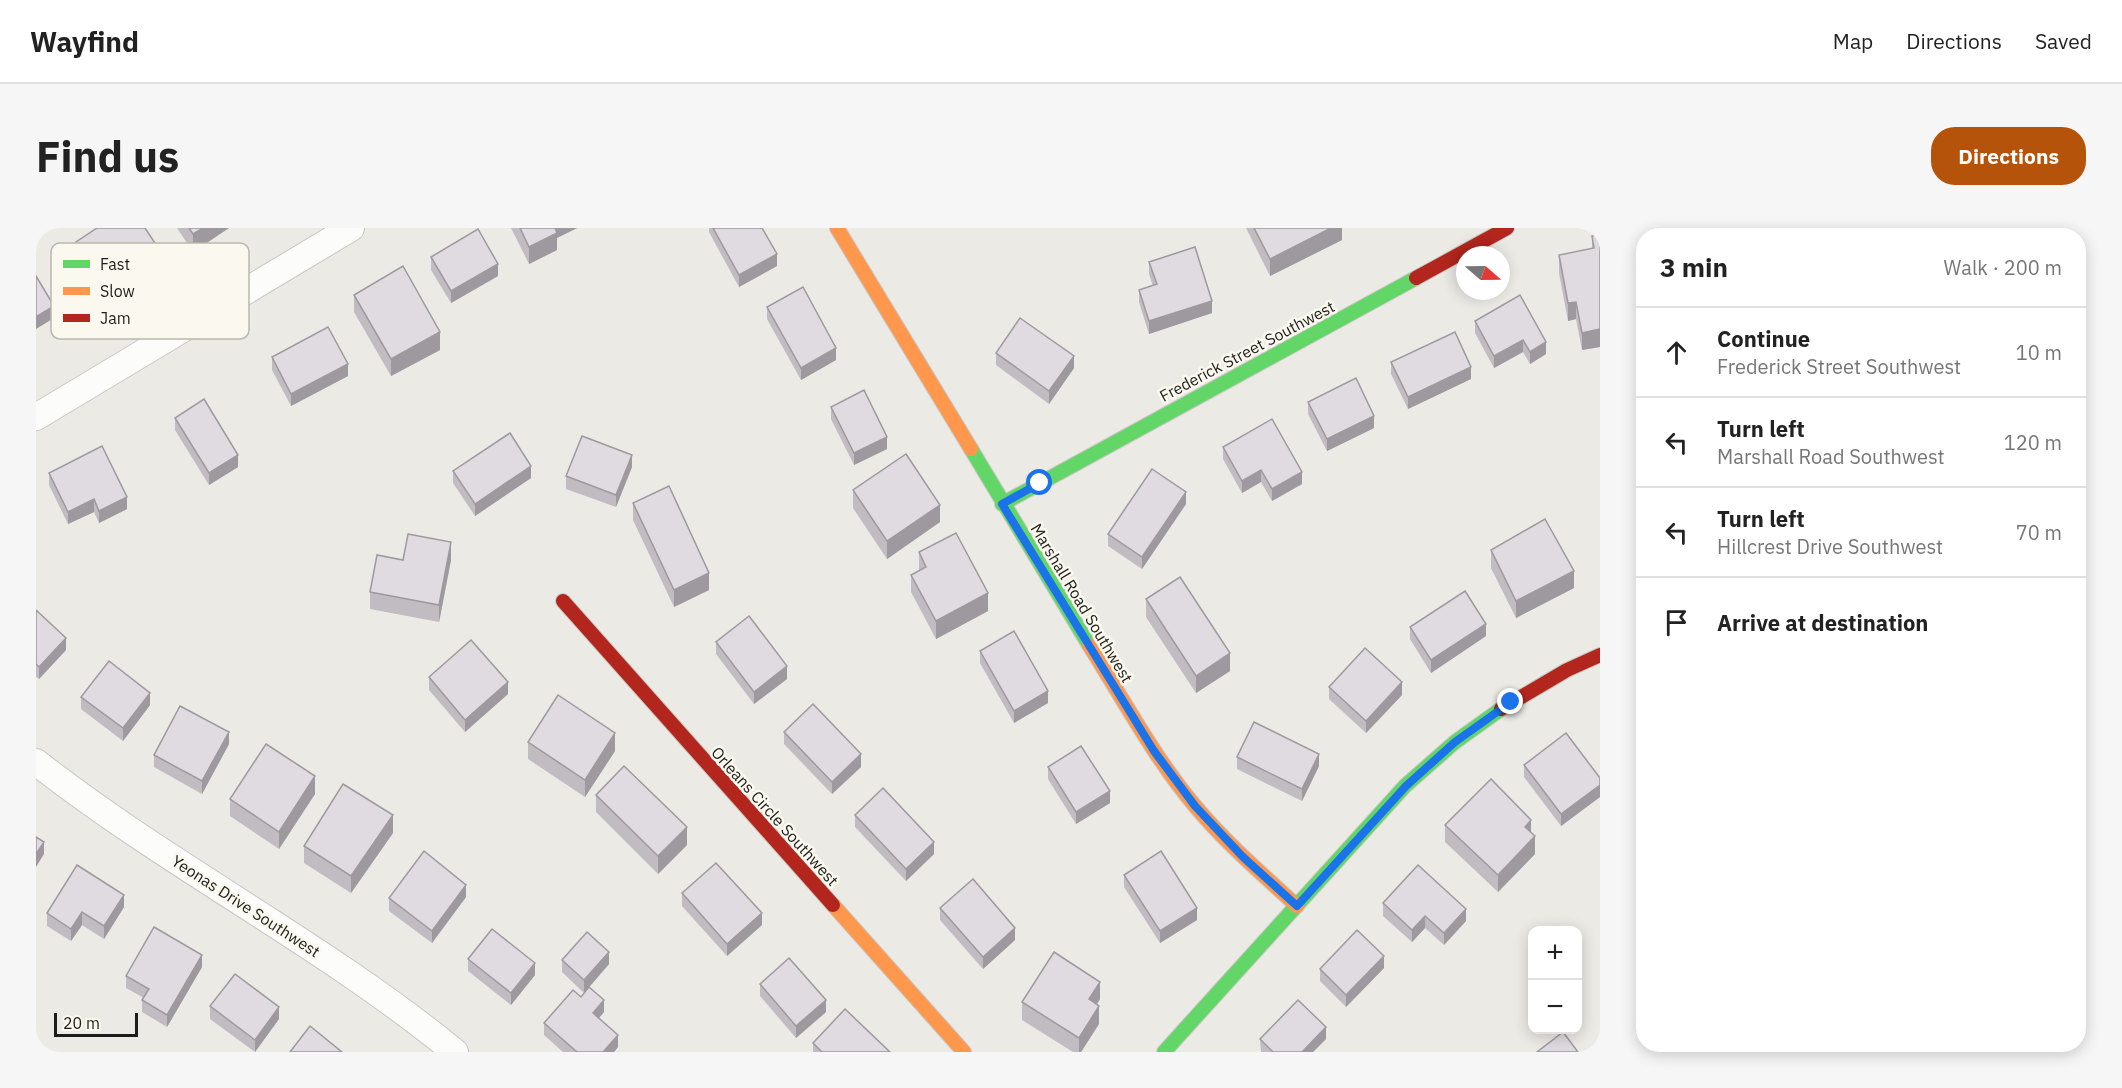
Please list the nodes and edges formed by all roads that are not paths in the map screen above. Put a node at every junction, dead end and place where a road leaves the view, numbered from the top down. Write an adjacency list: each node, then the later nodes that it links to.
1 (351, 228): 4 (street)
2 (837, 228): 7 (street, Marshall Road Southwest)
3 (1506, 228): 7 (street, Frederick Street Southwest)
4 (249, 289)
5 (166, 339): 6 (street)
6 (36, 417)
7 (1002, 504): 11 (street, Marshall Road Southwest)
8 (563, 601): 13 (street, Orleans Circle Southwest)
9 (1600, 655): 11 (street)
10 (36, 762): 12 (street, Yeonas Drive Southwest)
11 (1297, 906): 14 (street)
12 (455, 1052)
13 (964, 1052)
14 (1164, 1052)

